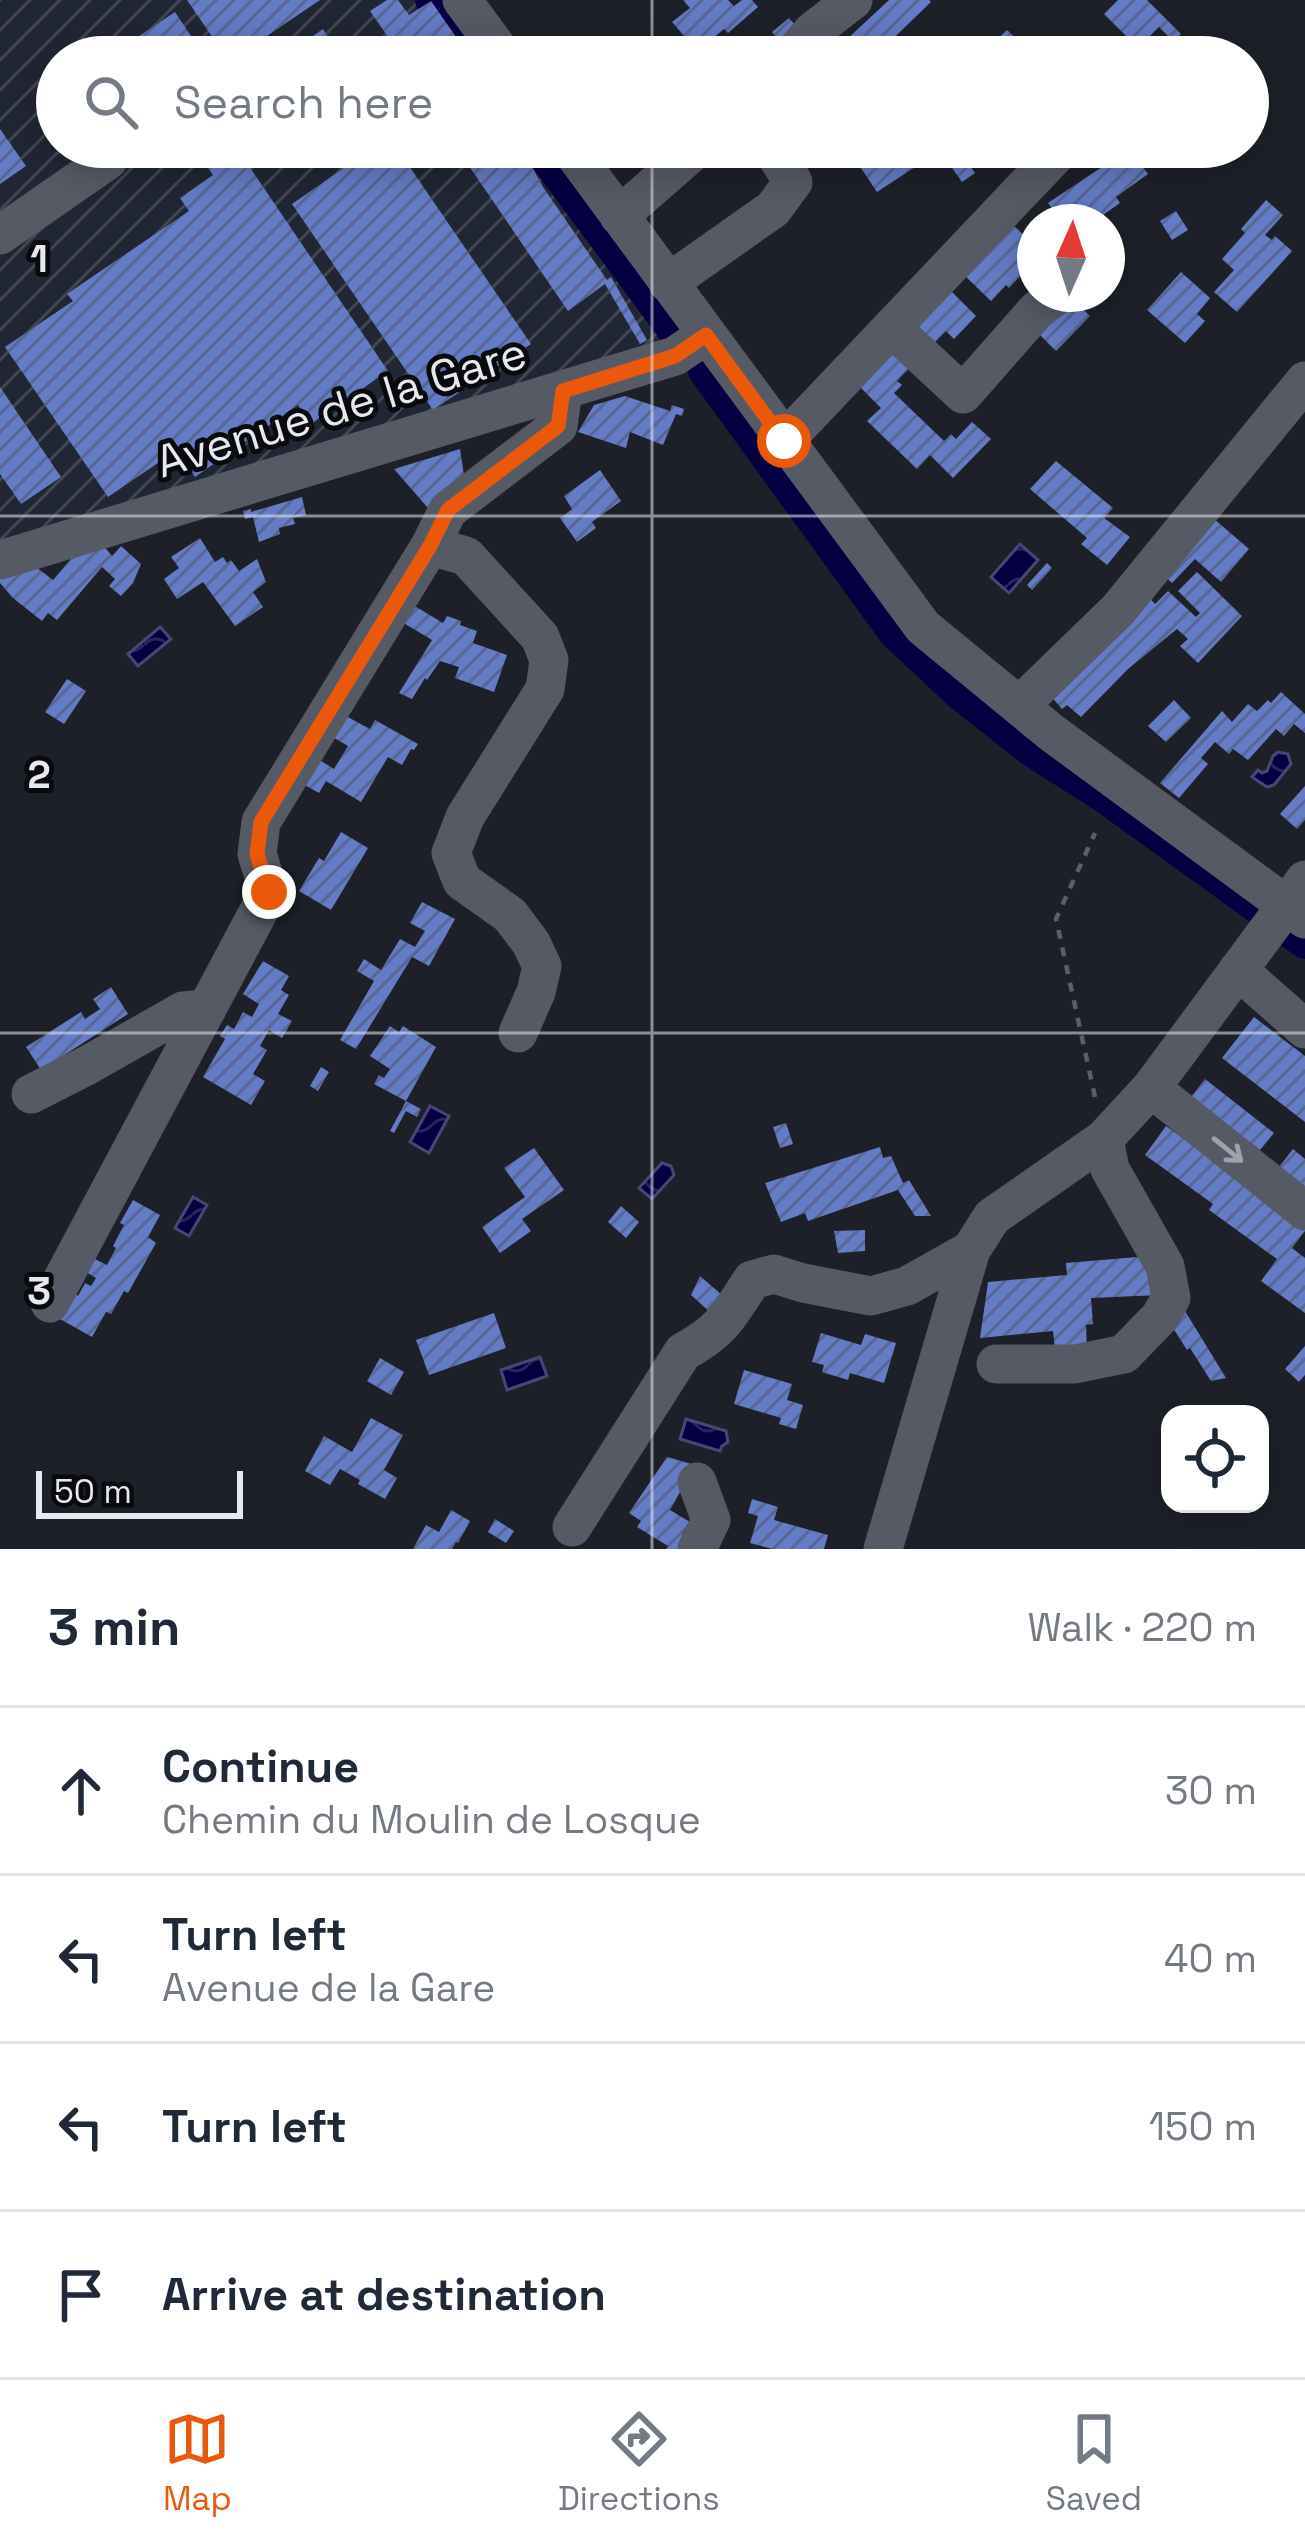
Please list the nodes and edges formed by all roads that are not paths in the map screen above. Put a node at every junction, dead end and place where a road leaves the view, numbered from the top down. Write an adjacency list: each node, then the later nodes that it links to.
1 (853, 0): 4 (street)
2 (471, 4): 3 (street)
3 (491, 36)
4 (810, 36)
5 (96, 168): 11 (street)
6 (585, 168): 10 (street)
7 (674, 168): 10 (street)
8 (784, 168): 12 (street)
9 (1043, 168): 14 (street)
10 (620, 216): 12 (street)
11 (0, 235)
12 (668, 283): 15 (street)
13 (1035, 312): 14 (street)
14 (892, 328): 18 (street)
15 (690, 346): 17 (street, Avenue de la Gare); 18 (street)
16 (1305, 381): 21 (street)
17 (563, 391): 19 (street); 20 (street, Avenue de la Gare)
18 (784, 441): 21 (street)
19 (430, 546): 24 (street); 26 (street)
20 (2, 555)
21 (1019, 706): 22 (street)
22 (1288, 910): 23 (street)
23 (1238, 970): 25 (street); 27 (street)
24 (207, 1009): 28 (street); 32 (street)
25 (1305, 1029)
26 (518, 1033)
27 (1151, 1088): 29 (street); 30 (street, one-way to 30)
28 (31, 1094)
29 (1104, 1138): 31 (street); 33 (street)
30 (1305, 1211)
31 (970, 1250): 35 (street); 37 (street)
32 (50, 1303)
33 (996, 1364)
34 (697, 1482): 36 (street)
35 (572, 1527)
36 (697, 1549)
37 (883, 1549)

